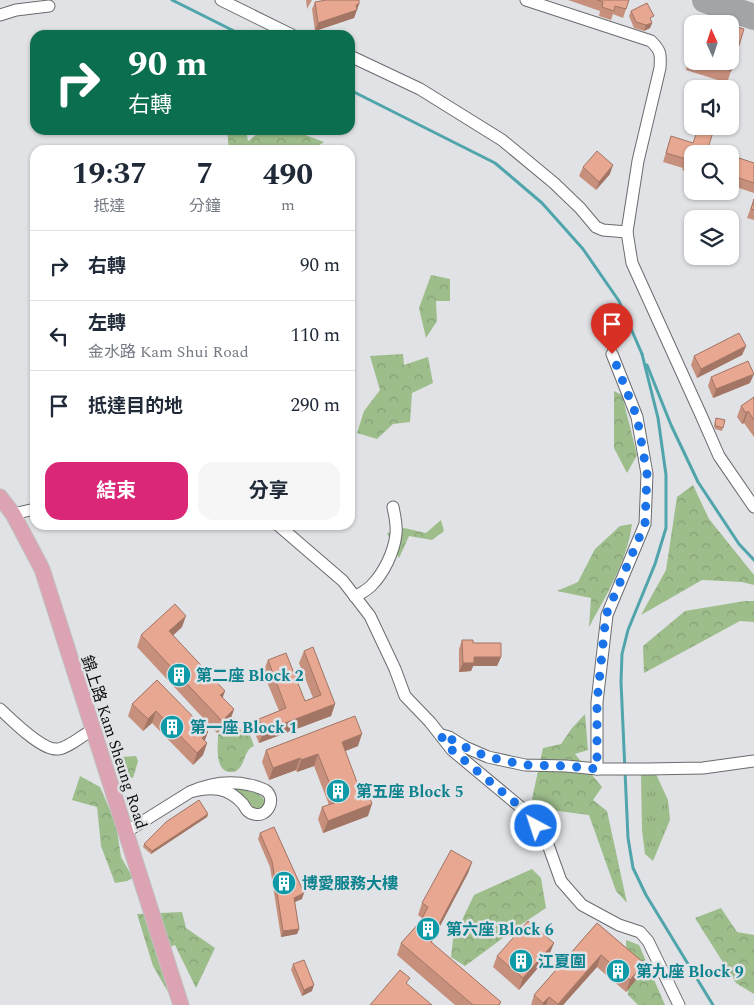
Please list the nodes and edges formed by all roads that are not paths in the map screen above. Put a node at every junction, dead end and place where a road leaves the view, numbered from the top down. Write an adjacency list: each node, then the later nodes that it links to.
1 (221, 0): 5 (street)
2 (526, 0): 7 (street)
3 (49, 6): 4 (street)
4 (0, 15)
5 (282, 30)
6 (355, 58): 7 (street)
7 (627, 232): 11 (street)
8 (612, 354): 20 (street)
9 (0, 497): 13 (main road, 錦上路 Kam Sheung Road)
10 (393, 507): 15 (street)
11 (754, 507)
12 (30, 510): 13 (street)
13 (12, 514): 17 (main road, 錦上路 Kam Sheung Road)
14 (284, 530): 15 (street)
15 (355, 597): 18 (street)
16 (0, 709): 17 (street)
17 (92, 730): 22 (main road, 錦上路 Kam Sheung Road)
18 (440, 735): 20 (street); 24 (street)
19 (754, 761): 20 (street)
20 (597, 769)
21 (190, 792): 21 (street); 22 (street)
22 (126, 832): 23 (main road, 錦上路 Kam Sheung Road)
23 (181, 1005)
24 (679, 1005)

